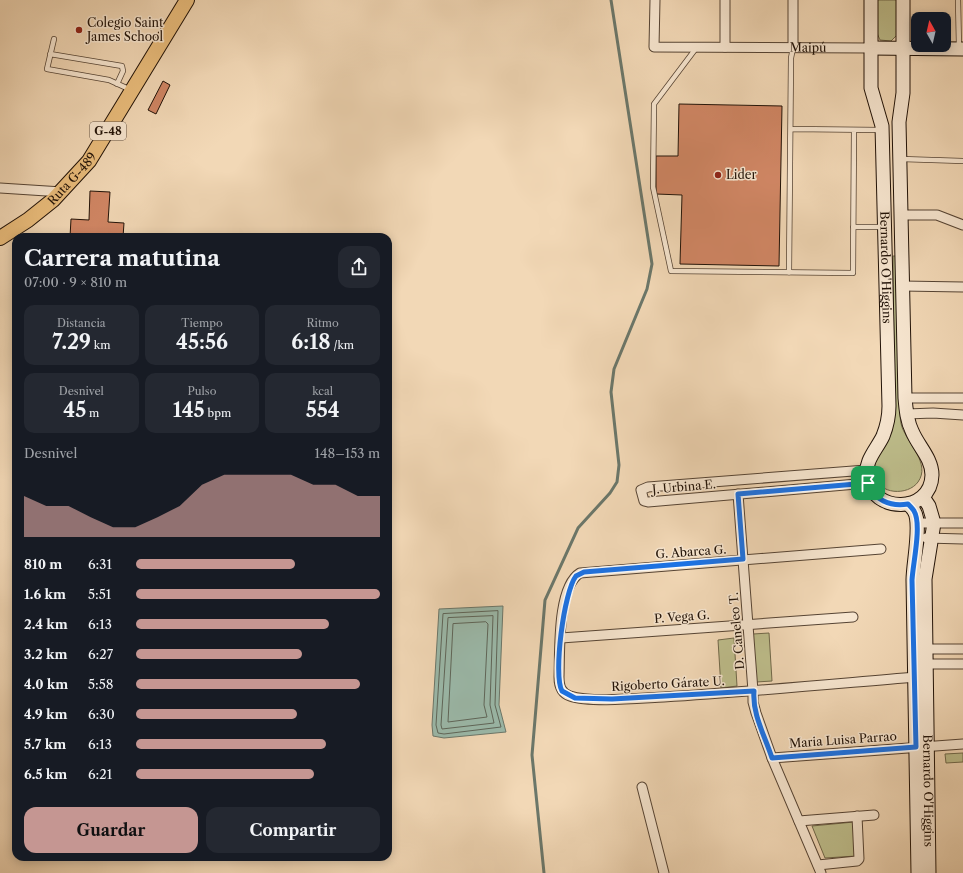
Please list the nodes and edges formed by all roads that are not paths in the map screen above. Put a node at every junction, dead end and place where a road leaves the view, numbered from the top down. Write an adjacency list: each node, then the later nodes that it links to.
1 (187, 0): 17 (main road, Ruta G-489 / G-48)
2 (655, 0): 9 (street, Maipú)
3 (725, 0): 10 (street)
4 (793, 0): 11 (street)
5 (871, 0): 12 (street, Bernardo O'Higgins)
6 (903, 0): 13 (street, Bernardo O'Higgins)
7 (958, 0): 14 (lane)
8 (54, 39): 15 (lane)
9 (697, 47): 10 (street, Maipú); 32 (lane)
10 (725, 47): 11 (street, Maipú)
11 (793, 48): 12 (street, Maipú); 18 (lane)
12 (870, 48): 13 (street, Maipú); 20 (street, Bernardo O'Higgins)
13 (903, 49): 14 (street, Maipú); 21 (street, Bernardo O'Higgins)
14 (961, 49)
15 (50, 54): 16 (lane); 16 (lane)
16 (117, 84): 17 (lane)
17 (132, 91): 24 (main road, Ruta G-489 / G-48)
18 (790, 129): 19 (lane); 32 (lane)
19 (854, 130): 20 (lane); 27 (lane)
20 (882, 130): 28 (street, Bernardo O'Higgins)
21 (900, 160): 22 (lane); 25 (street, Bernardo O'Higgins)
22 (963, 161)
23 (0, 188): 24 (street)
24 (62, 192): 29 (main road, Ruta G-489 / G-48)
25 (900, 215): 26 (street); 31 (street, Bernardo O'Higgins)
26 (963, 225)
27 (853, 227): 28 (lane); 32 (lane)
28 (885, 227): 30 (street, Bernardo O'Higgins)
29 (0, 238)
30 (886, 247): 31 (street); 35 (street, Bernardo O'Higgins)
31 (901, 247): 33 (street, Bernardo O'Higgins)
32 (789, 273)
33 (902, 286): 34 (street); 36 (street, Bernardo O'Higgins)
34 (963, 287)
35 (887, 308): 36 (street); 41 (street, Bernardo O'Higgins)
36 (903, 308): 37 (street, Bernardo O'Higgins)
37 (905, 398): 38 (street); 39 (street, Bernardo O'Higgins)
38 (963, 398)
39 (907, 414): 40 (street); 43 (street, Bernardo O'Higgins)
40 (963, 415)
41 (867, 476): 42 (street, J. Urbina E.); 42 (street, J. Urbina E.); 44 (street)
42 (738, 494): 52 (street, D. Caneleo T.)
43 (923, 497): 44 (street); 46 (street, Bernardo O'Higgins)
44 (908, 504): 45 (street, Bernardo O'Higgins)
45 (917, 523): 46 (street); 48 (street, Bernardo O'Higgins)
46 (934, 523): 47 (street); 49 (street, Bernardo O'Higgins)
47 (963, 523)
48 (917, 537): 49 (street); 60 (street, Bernardo O'Higgins)
49 (932, 538): 50 (street); 56 (street, Bernardo O'Higgins)
50 (963, 539)
51 (881, 549): 52 (street, G. Abarca G.)
52 (743, 559): 54 (street, D. Caneleo T.); 55 (street, G. Abarca G.)
53 (853, 617): 54 (street, P. Vega G.)
54 (748, 624): 55 (street, P. Vega G.); 61 (street, D. Caneleo T.)
55 (561, 638): 61 (street, Rigoberto Gárate U.)
56 (926, 649): 57 (street); 58 (street, Bernardo O'Higgins)
57 (963, 649)
58 (926, 664): 59 (street); 63 (street, Bernardo O'Higgins)
59 (963, 664)
60 (916, 678): 61 (street, Rigoberto Gárate U.); 63 (street, Bernardo O'Higgins)
61 (754, 691): 64 (street, D. Caneleo T.)
62 (963, 744): 63 (street, Maria Luisa Parrao)
63 (922, 747): 64 (street, Maria Luisa Parrao); 71 (street, Bernardo O'Higgins); 72 (street, Bernardo O'Higgins)
64 (772, 758): 68 (street, D. Caneleo T.)
65 (642, 787): 70 (street)
66 (874, 815): 67 (street)
67 (857, 816): 68 (street); 69 (street)
68 (799, 821): 69 (street, D. Caneleo T.)
69 (820, 869)
70 (664, 873)
71 (918, 873)
72 (929, 873)

